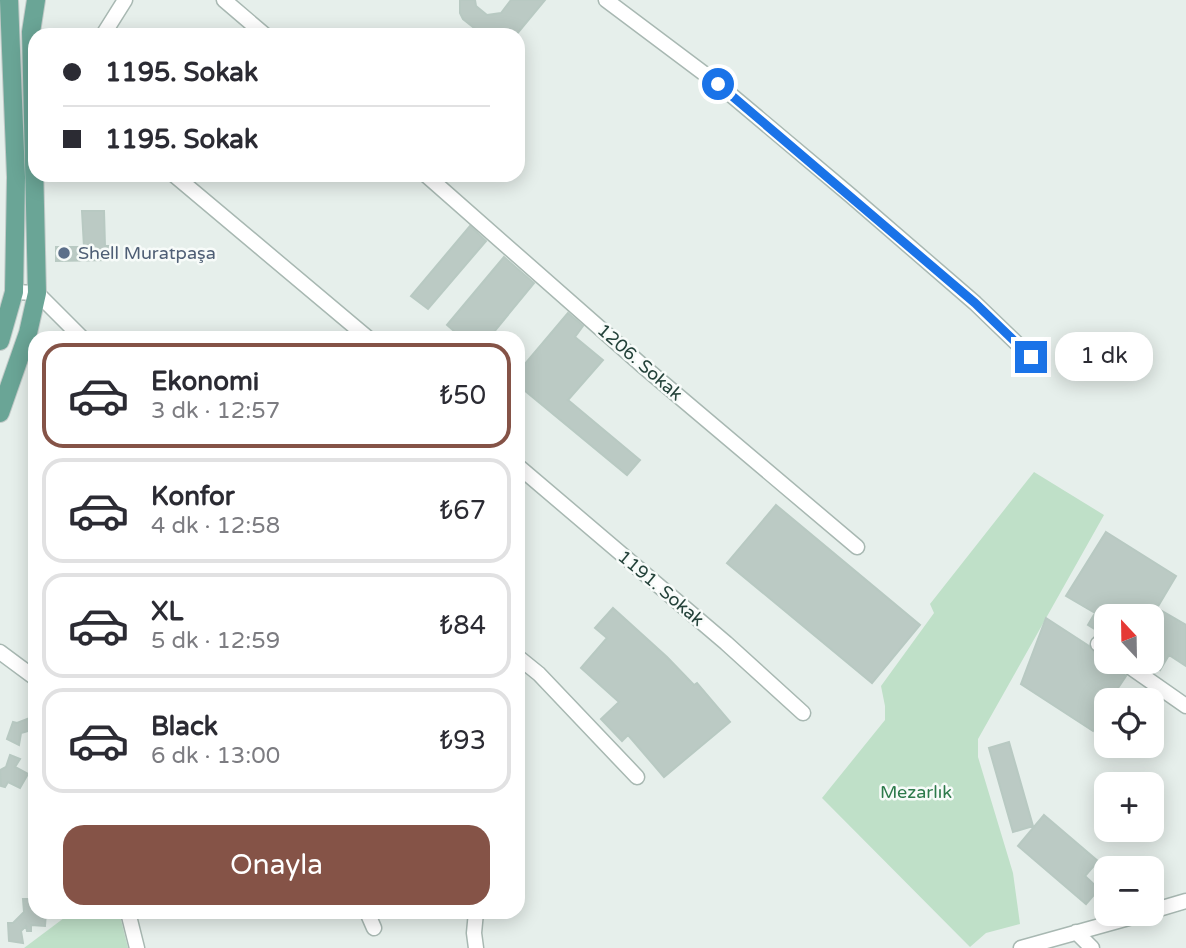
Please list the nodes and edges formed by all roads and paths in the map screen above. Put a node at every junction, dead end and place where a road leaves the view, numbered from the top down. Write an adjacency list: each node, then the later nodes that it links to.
1 (9, 0): 12 (main road)
2 (36, 0): 6 (main road)
3 (125, 0): 7 (street)
4 (224, 0): 8 (street)
5 (606, 0): 18 (street)
6 (32, 28)
7 (107, 28)
8 (257, 28)
9 (35, 182): 13 (main road)
10 (182, 182): 15 (street)
11 (434, 182): 21 (street, 1206. Sokak)
12 (14, 292): 13 (street); 16 (main road)
13 (37, 293): 14 (street); 17 (main road)
14 (75, 331)
15 (360, 331)
16 (1, 338): 17 (main road)
17 (25, 341): 19 (main road)
18 (1031, 357)
19 (0, 413)
20 (525, 472): 27 (street, 1191. Sokak)
21 (857, 547)
22 (2, 658): 24 (street)
23 (525, 663): 28 (street)
24 (28, 674)
25 (1140, 674): 26 (street)
26 (1186, 706)
27 (803, 713)
28 (637, 777)
29 (1186, 901): 30 (street)
30 (1164, 907)
31 (130, 919): 38 (street)
32 (370, 919): 35 (street)
33 (475, 919): 39 (street)
34 (1098, 926): 36 (street)
35 (374, 928)
36 (1076, 932): 37 (street); 40 (street)
37 (1030, 947)
38 (137, 948)
39 (476, 948)
40 (1092, 948)

